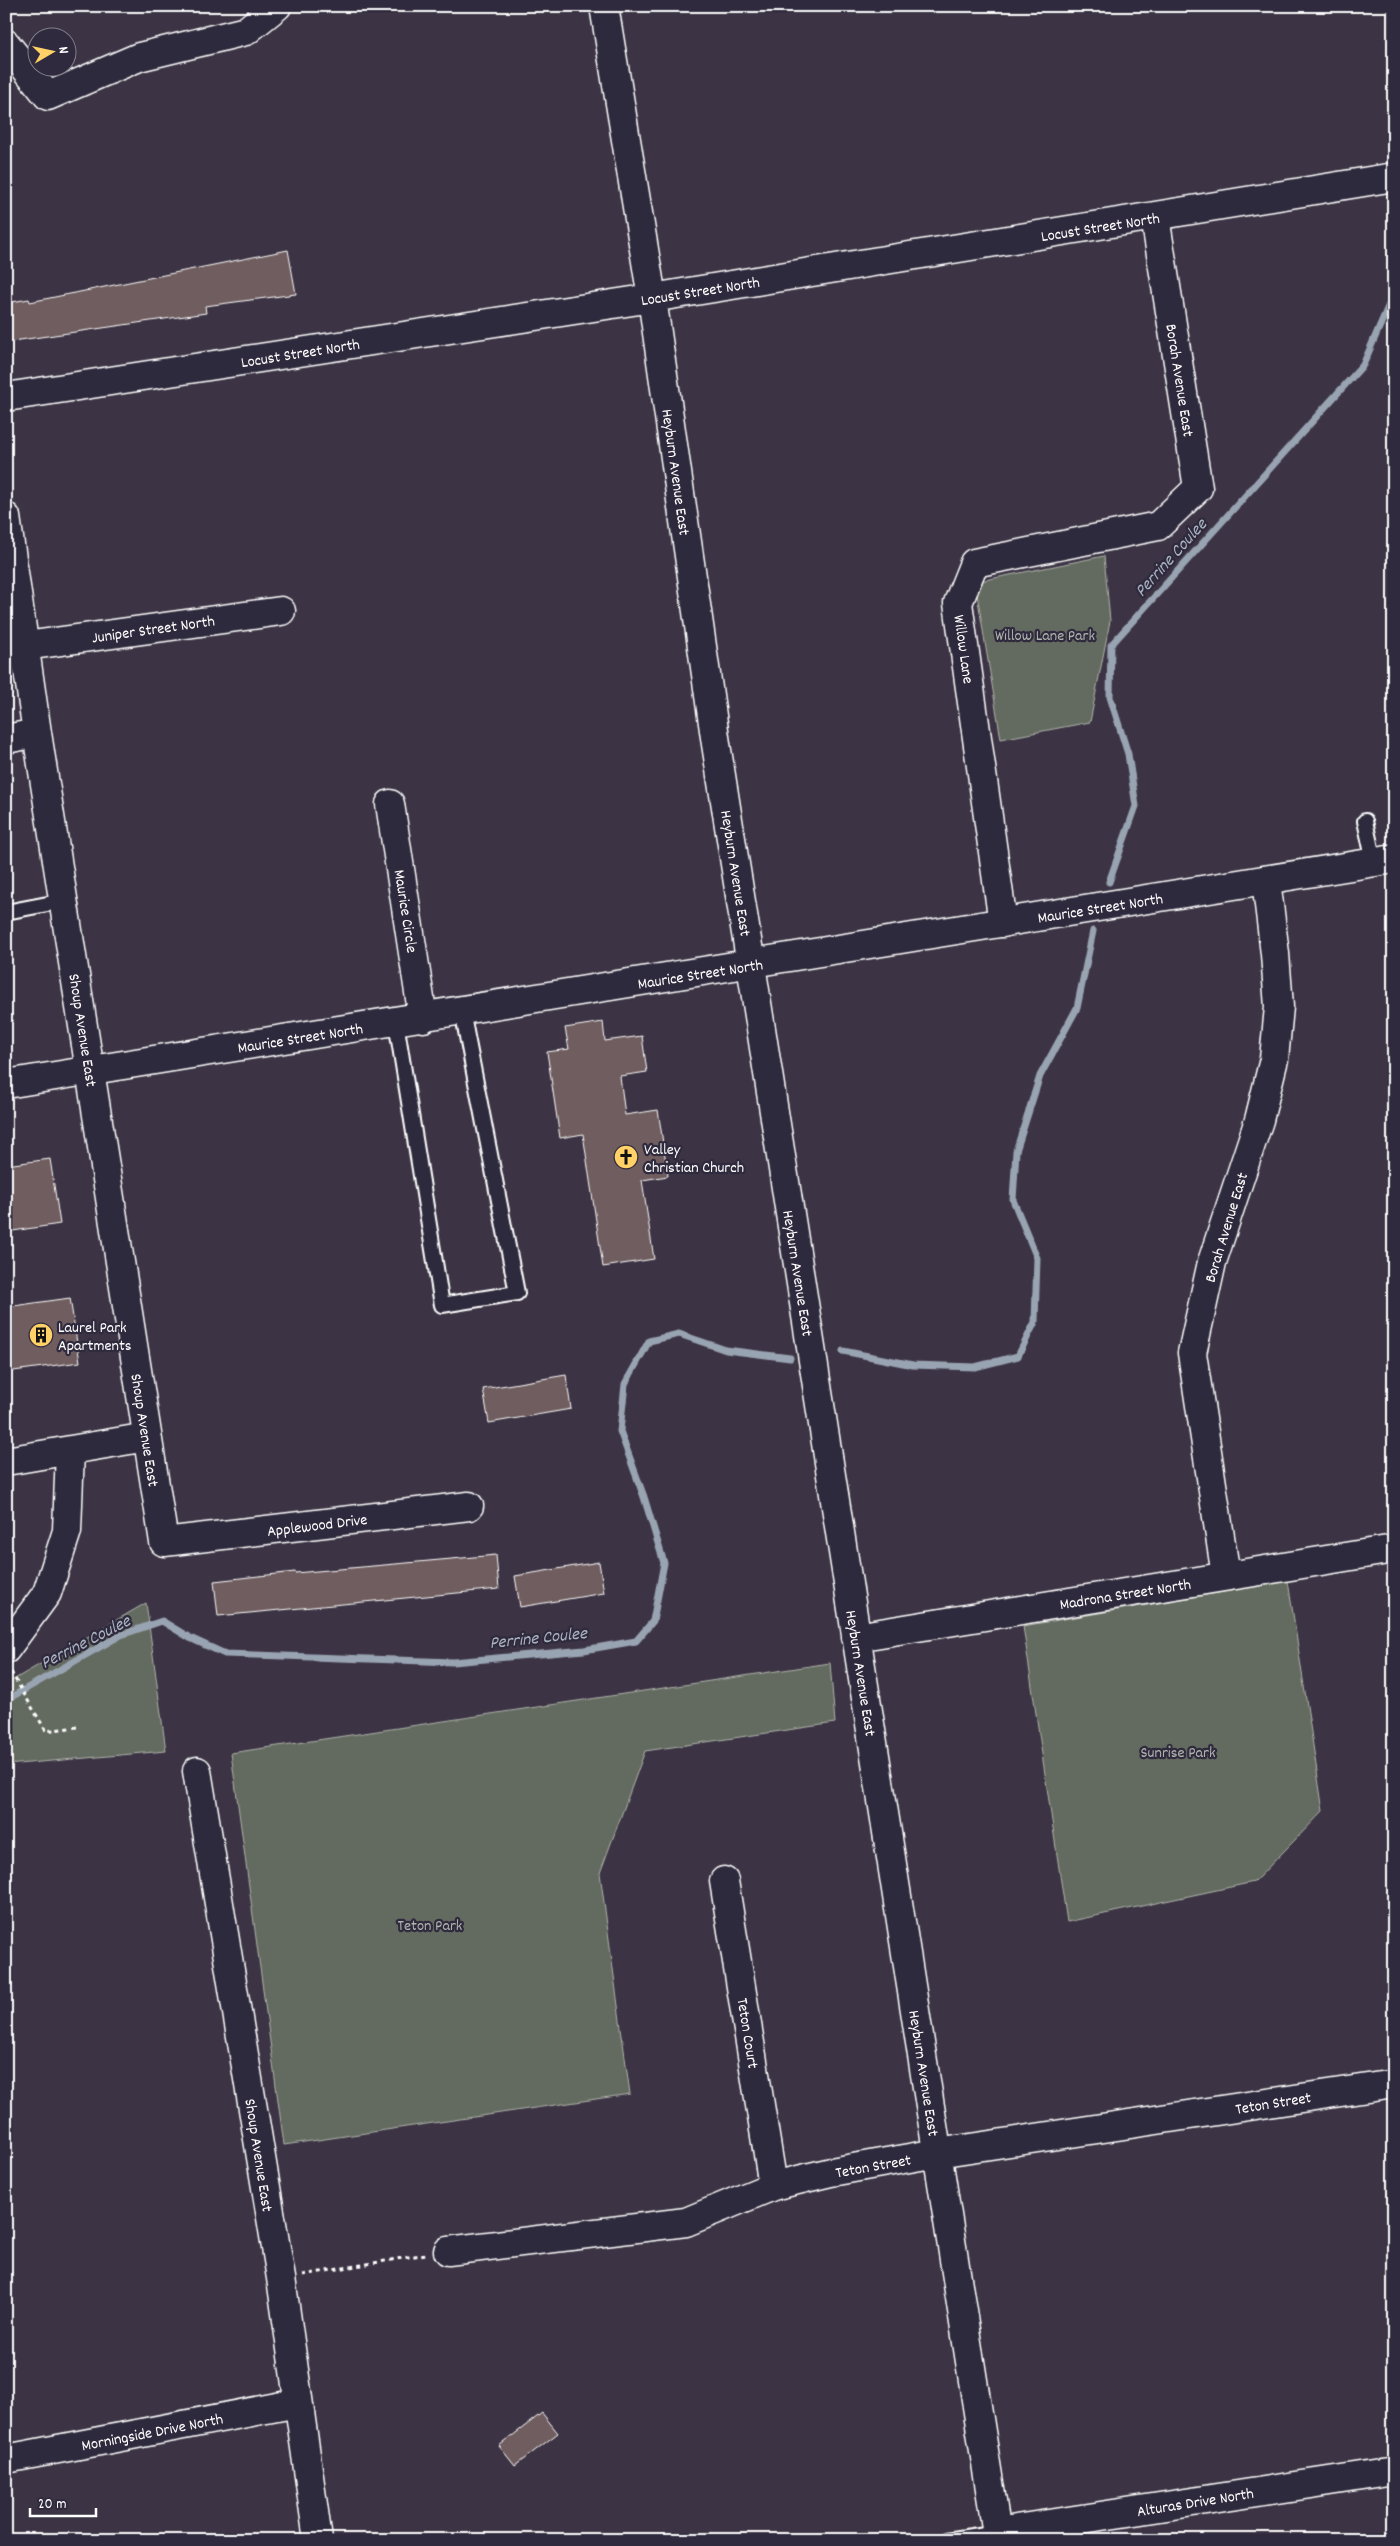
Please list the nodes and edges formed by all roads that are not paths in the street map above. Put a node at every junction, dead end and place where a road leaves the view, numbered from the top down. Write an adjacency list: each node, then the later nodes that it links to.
1 (277, 6): 3 (street)
2 (604, 6): 6 (street, Heyburn Avenue East)
3 (6, 44)
4 (1394, 177): 5 (street, Locust Street North)
5 (1156, 217): 6 (street, Locust Street North); 9 (street, Borah Avenue East)
6 (652, 298): 7 (street, Locust Street North); 22 (street, Heyburn Avenue East)
7 (6, 398)
8 (6, 517): 10 (street, Shoup Avenue East)
9 (1158, 526): 21 (street, Willow Lane)
10 (10, 569): 12 (street, Shoup Avenue East)
11 (281, 611): 12 (street, Juniper Street North)
12 (26, 646): 13 (street, Shoup Avenue East)
13 (38, 734): 14 (street); 19 (street, Shoup Avenue East)
14 (6, 739)
15 (390, 804): 24 (street, Maurice Circle)
16 (1365, 821): 17 (lane)
17 (1384, 860): 18 (street, Maurice Street North)
18 (1266, 880): 21 (street, Maurice Street North); 34 (street, Borah Avenue East)
19 (63, 902): 20 (lane); 26 (street, Shoup Avenue East)
20 (6, 912)
21 (1003, 923): 22 (street, Maurice Street North)
22 (751, 965): 23 (street, Maurice Street North); 35 (street, Heyburn Avenue East)
23 (462, 1011): 24 (street, Maurice Street North); 25 (lane)
24 (423, 1018): 25 (street, Maurice Street North)
25 (396, 1022): 26 (street, Maurice Street North)
26 (90, 1069): 27 (street, Maurice Street North); 28 (street, Shoup Avenue East)
27 (6, 1084)
28 (147, 1437): 29 (street); 32 (street, Shoup Avenue East)
29 (70, 1450): 30 (street); 36 (street)
30 (6, 1461)
31 (470, 1506): 32 (street, Applewood Drive)
32 (164, 1542)
33 (1394, 1549): 34 (street, Madrona Street North)
34 (1226, 1576): 35 (street, Madrona Street North)
35 (856, 1637): 40 (street, Heyburn Avenue East)
36 (6, 1648)
37 (196, 1771): 43 (street, Shoup Avenue East)
38 (724, 1881): 41 (street, Teton Court)
39 (1394, 2084): 40 (street, Teton Street)
40 (937, 2153): 41 (street, Teton Street); 46 (street, Heyburn Avenue East)
41 (773, 2186): 42 (street, Teton Street)
42 (448, 2251)
43 (298, 2403): 44 (street, Morningside Drive North); 47 (street, Shoup Avenue East)
44 (6, 2459)
45 (1394, 2471): 46 (street, Alturas Drive North)
46 (997, 2536): 48 (lane)
47 (318, 2540)
48 (947, 2540)

